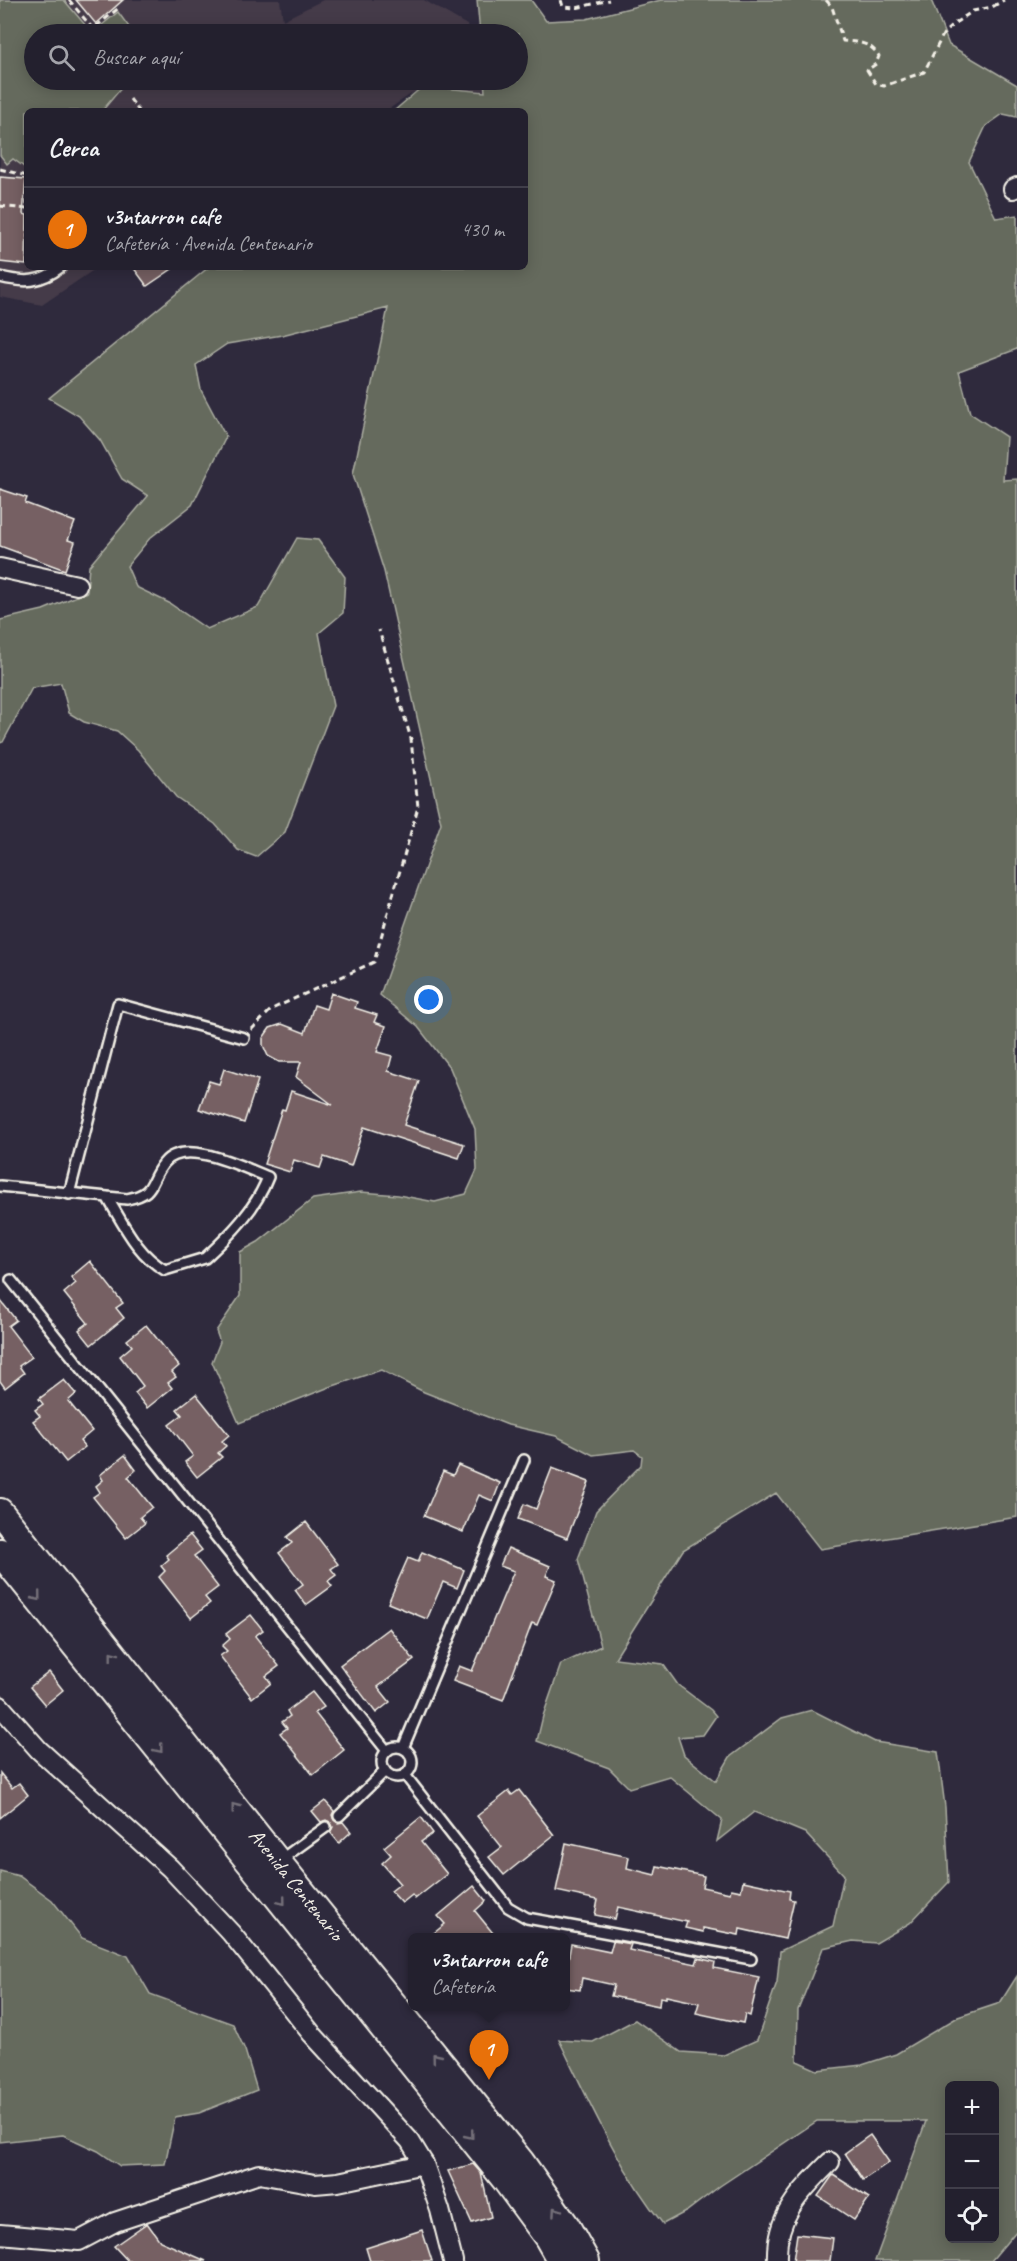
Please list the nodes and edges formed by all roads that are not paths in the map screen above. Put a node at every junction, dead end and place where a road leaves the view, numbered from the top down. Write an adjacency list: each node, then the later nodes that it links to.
1 (57, 270): 2 (lane)
2 (0, 277)
3 (0, 567): 4 (street)
4 (77, 585)
5 (244, 1038): 7 (lane)
6 (0, 1186): 7 (lane)
7 (69, 1194): 8 (lane)
8 (107, 1197): 8 (lane)
9 (11, 1280): 15 (lane)
10 (524, 1460): 14 (lane)
11 (0, 1512): 20 (main road, Avenida Centenario, one-way to 11)
12 (0, 1552): 20 (main road, one-way to 20)
13 (0, 1706): 23 (street)
14 (403, 1748): 15 (lane); 17 (lane)
15 (387, 1750): 16 (lane)
16 (385, 1771): 17 (lane); 18 (lane)
17 (405, 1775): 21 (lane)
18 (339, 1816)
19 (326, 1827): 20 (lane)
20 (269, 1868): 26 (main road, one-way to 26); 27 (main road, Avenida Centenario, one-way to 20)
21 (751, 1959)
22 (830, 2162): 28 (street)
23 (424, 2164): 24 (street); 25 (street)
24 (0, 2234)
25 (453, 2261)
26 (561, 2261)
27 (586, 2261)
28 (777, 2261)

